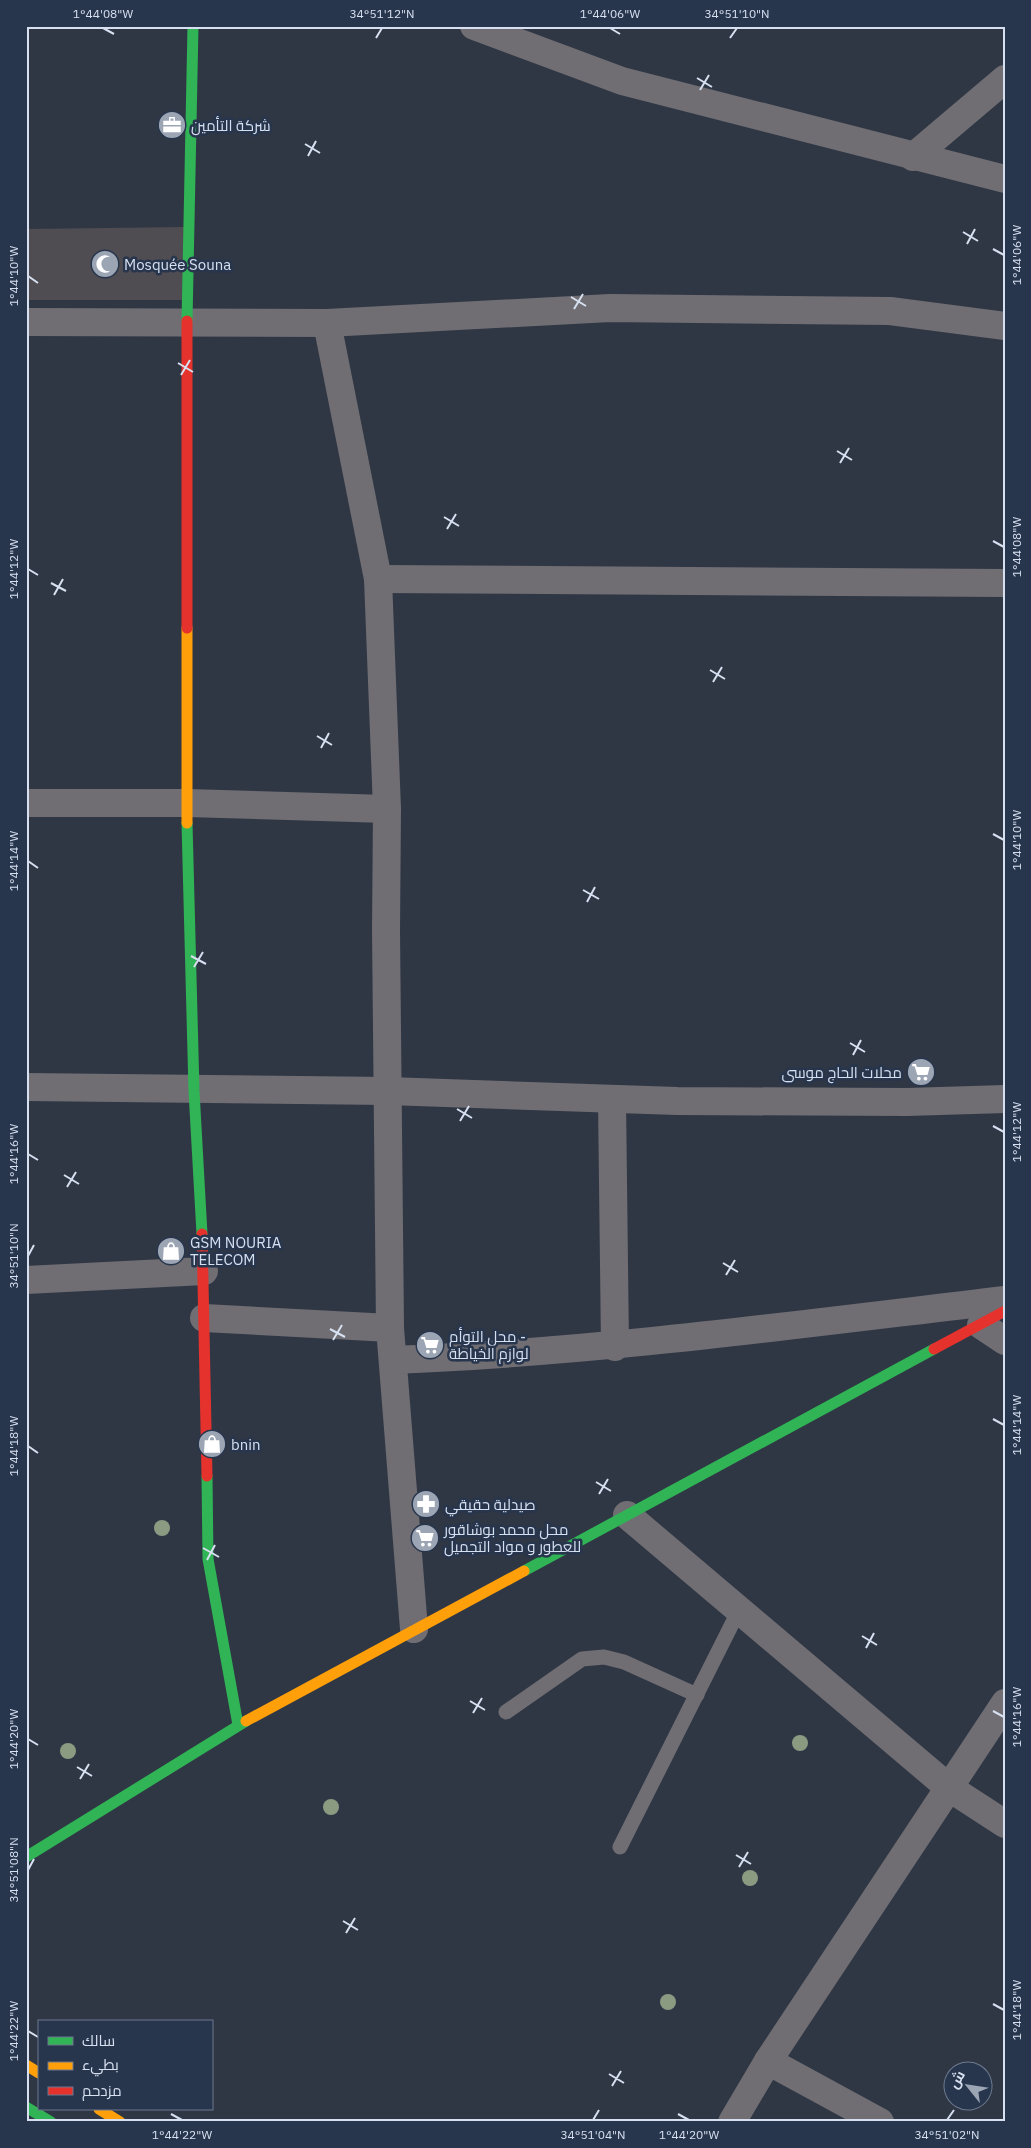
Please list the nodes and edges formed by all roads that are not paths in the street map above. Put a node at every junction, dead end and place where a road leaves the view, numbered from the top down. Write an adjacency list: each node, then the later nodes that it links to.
1 (193, 26): 6 (street)
2 (474, 26): 4 (street)
3 (1005, 79): 4 (street)
4 (912, 157): 5 (street)
5 (1005, 179)
6 (187, 321): 7 (street); 8 (street); 13 (street)
7 (26, 322)
8 (327, 322): 9 (street); 10 (street)
9 (1005, 326)
10 (378, 579): 11 (street); 14 (street)
11 (1005, 583)
12 (26, 803): 13 (street)
13 (187, 803): 14 (street); 16 (street)
14 (387, 809): 17 (street)
15 (26, 1087): 16 (street)
16 (194, 1091): 17 (street); 20 (street)
17 (388, 1091): 18 (street); 26 (street)
18 (612, 1099): 19 (street); 28 (street)
19 (1005, 1099)
20 (204, 1271): 21 (street); 24 (street)
21 (26, 1280)
22 (1005, 1300): 28 (street)
23 (1005, 1311): 25 (street)
24 (204, 1318): 26 (street); 36 (street)
25 (981, 1325): 27 (street); 30 (street)
26 (390, 1328): 29 (street)
27 (1005, 1341)
28 (615, 1347): 29 (street)
29 (393, 1360): 32 (street)
30 (627, 1515): 31 (street); 32 (street)
31 (739, 1610): 33 (lane); 37 (street)
32 (414, 1630): 36 (street)
33 (696, 1695): 35 (lane); 39 (lane)
34 (1005, 1703): 37 (street)
35 (506, 1712)
36 (238, 1725): 40 (street)
37 (948, 1787): 38 (street); 41 (street)
38 (1005, 1824)
39 (620, 1846)
40 (26, 1857)
41 (768, 2061): 48 (street); 49 (street)
42 (26, 2065): 43 (street)
43 (38, 2072)
44 (26, 2107): 46 (street)
45 (101, 2110): 47 (street)
46 (51, 2122)
47 (120, 2122)
48 (732, 2122)
49 (880, 2122)

